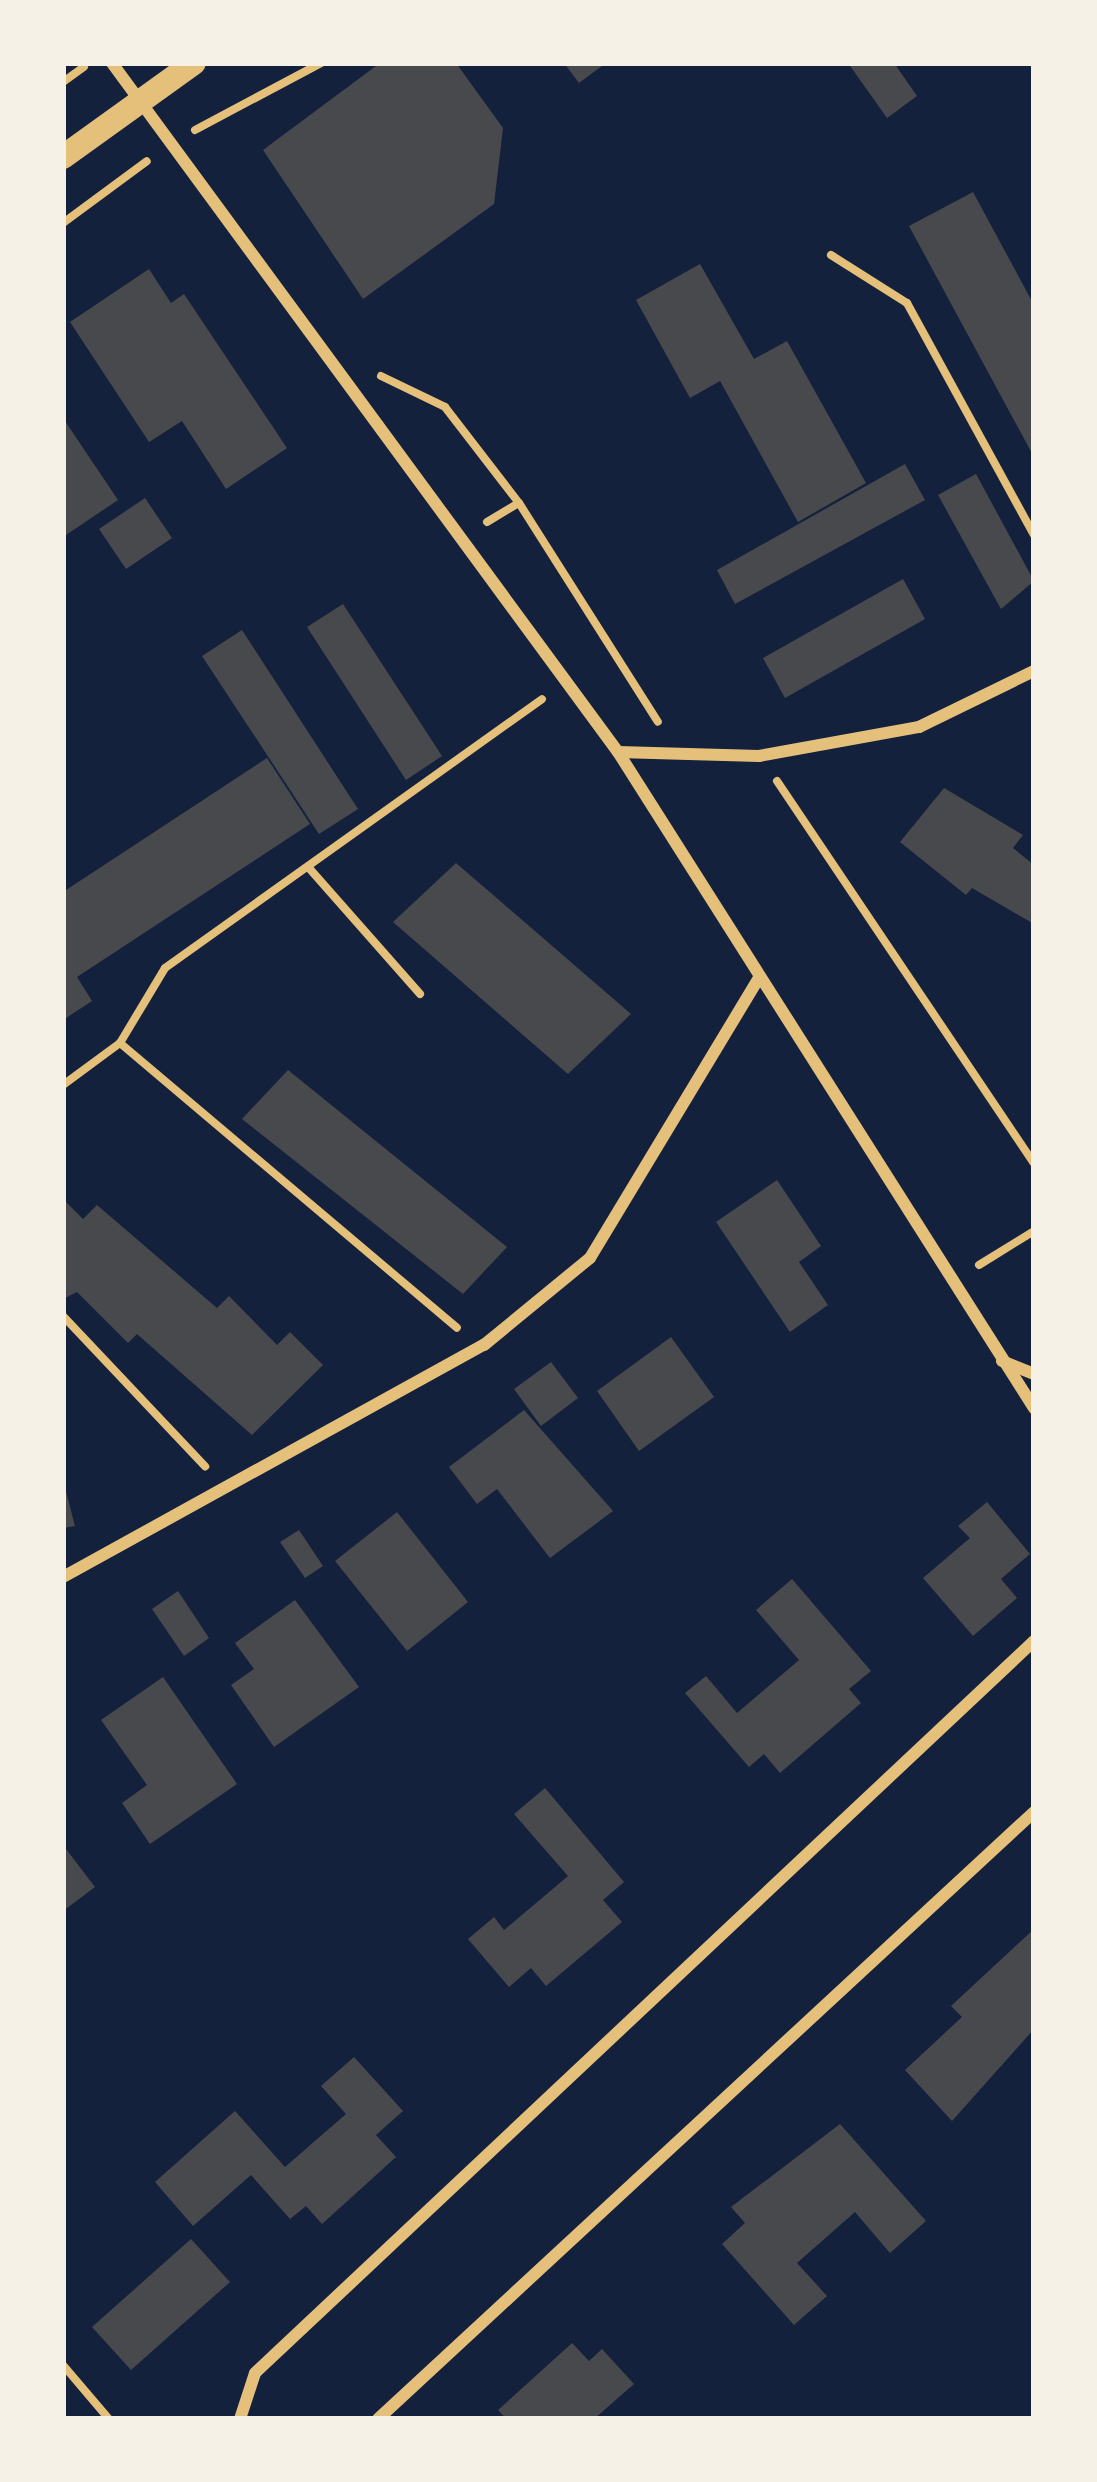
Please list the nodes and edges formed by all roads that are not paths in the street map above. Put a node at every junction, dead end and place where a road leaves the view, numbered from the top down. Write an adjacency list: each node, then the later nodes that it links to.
1 (112, 63): 3 (street)
2 (194, 63): 3 (main road)
3 (140, 102): 4 (main road); 6 (street)
4 (63, 158)
5 (1034, 670): 6 (street)
6 (618, 752): 7 (street)
7 (758, 980): 8 (street); 11 (street)
8 (997, 1359): 9 (street); 10 (street)
9 (1034, 1375)
10 (1034, 1408)
11 (63, 1577)
12 (1034, 1641): 14 (street)
13 (1034, 1812): 15 (street)
14 (240, 2419)
15 (378, 2419)

